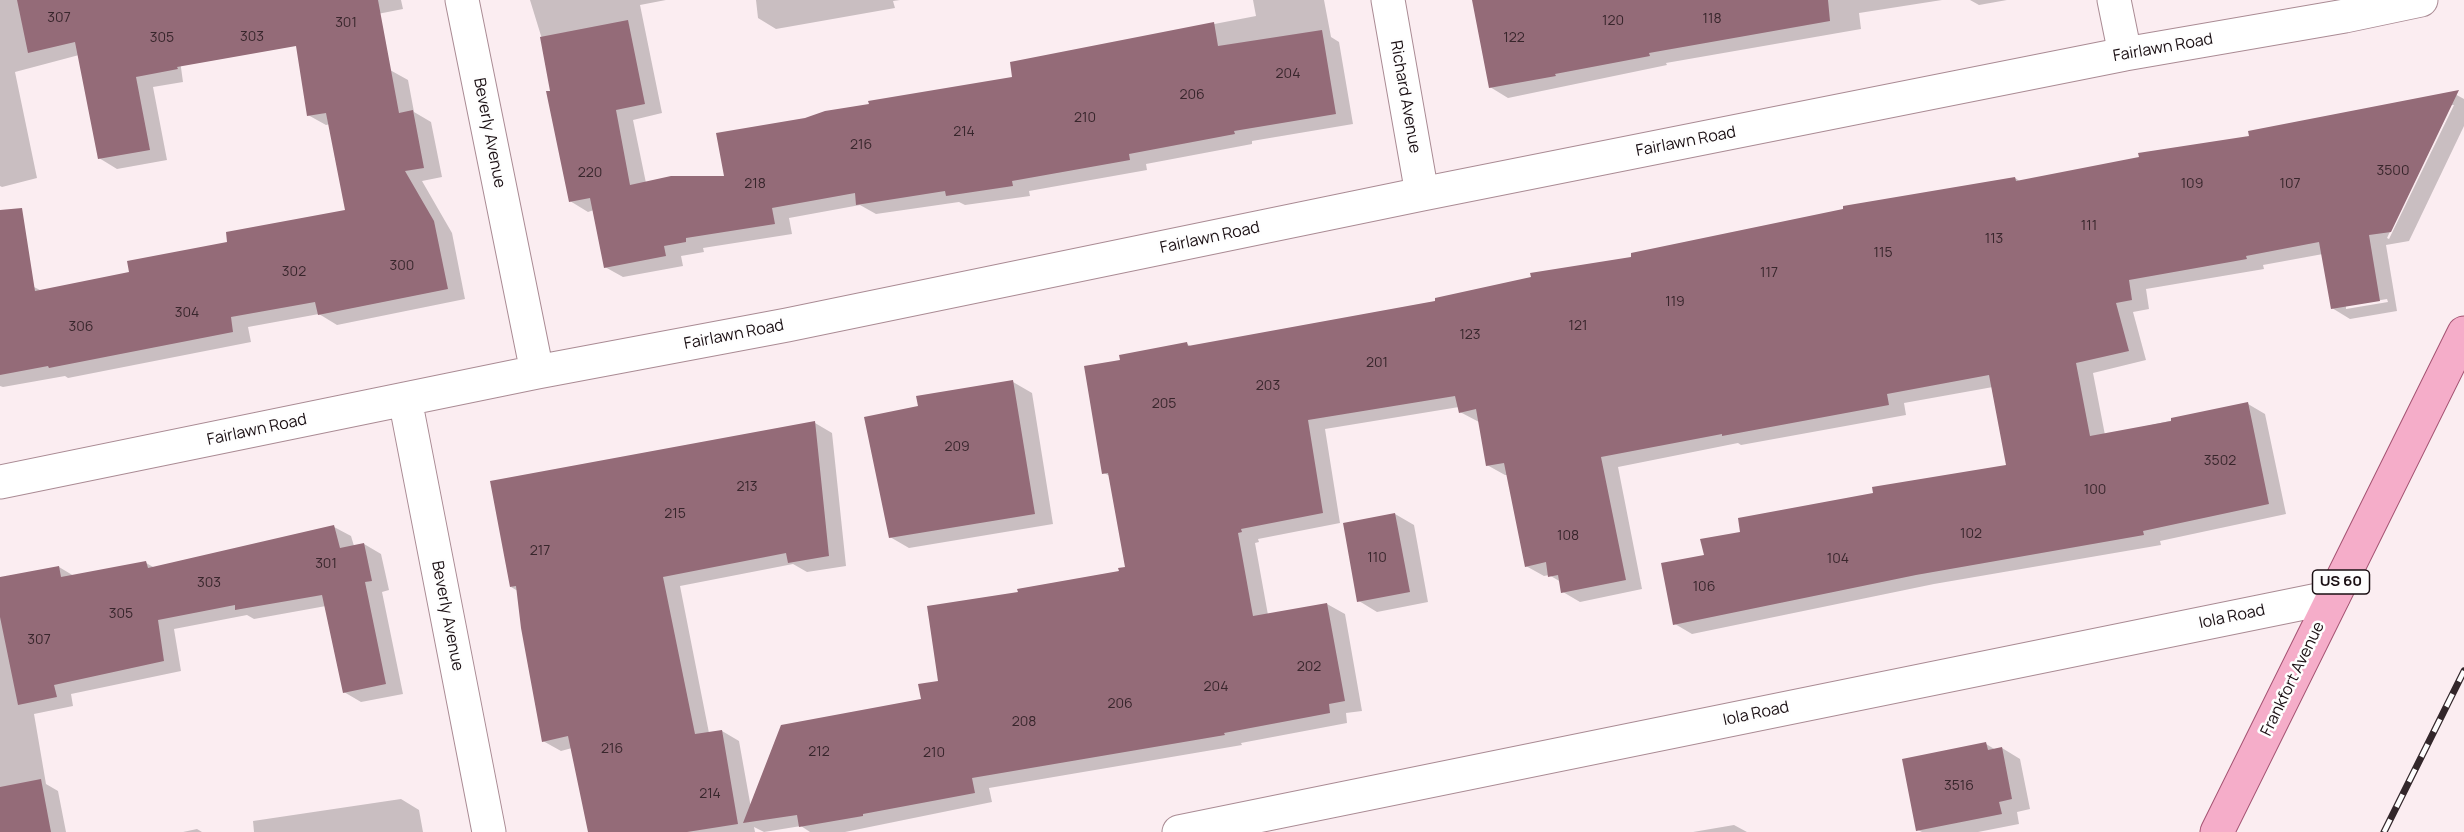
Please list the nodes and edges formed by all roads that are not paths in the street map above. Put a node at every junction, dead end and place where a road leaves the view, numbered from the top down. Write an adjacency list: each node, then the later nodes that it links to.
1 (462, 0): 8 (street, Beverly Avenue)
2 (1388, 0): 6 (street, Richard Avenue)
3 (2114, 0): 5 (street)
4 (2421, 0): 5 (street, Fairlawn Road)
5 (2125, 54): 6 (street, Fairlawn Road)
6 (1422, 194): 8 (street, Fairlawn Road)
7 (2464, 333): 11 (main road, Frankfort Avenue / US 60)
8 (537, 372): 9 (street, Fairlawn Road)
9 (405, 399): 10 (street, Fairlawn Road); 12 (street, Beverly Avenue)
10 (0, 482)
11 (2333, 597): 13 (street, Iola Road); 14 (main road, Frankfort Avenue / US 60)
12 (489, 832)
13 (1179, 832)
14 (2217, 832)

